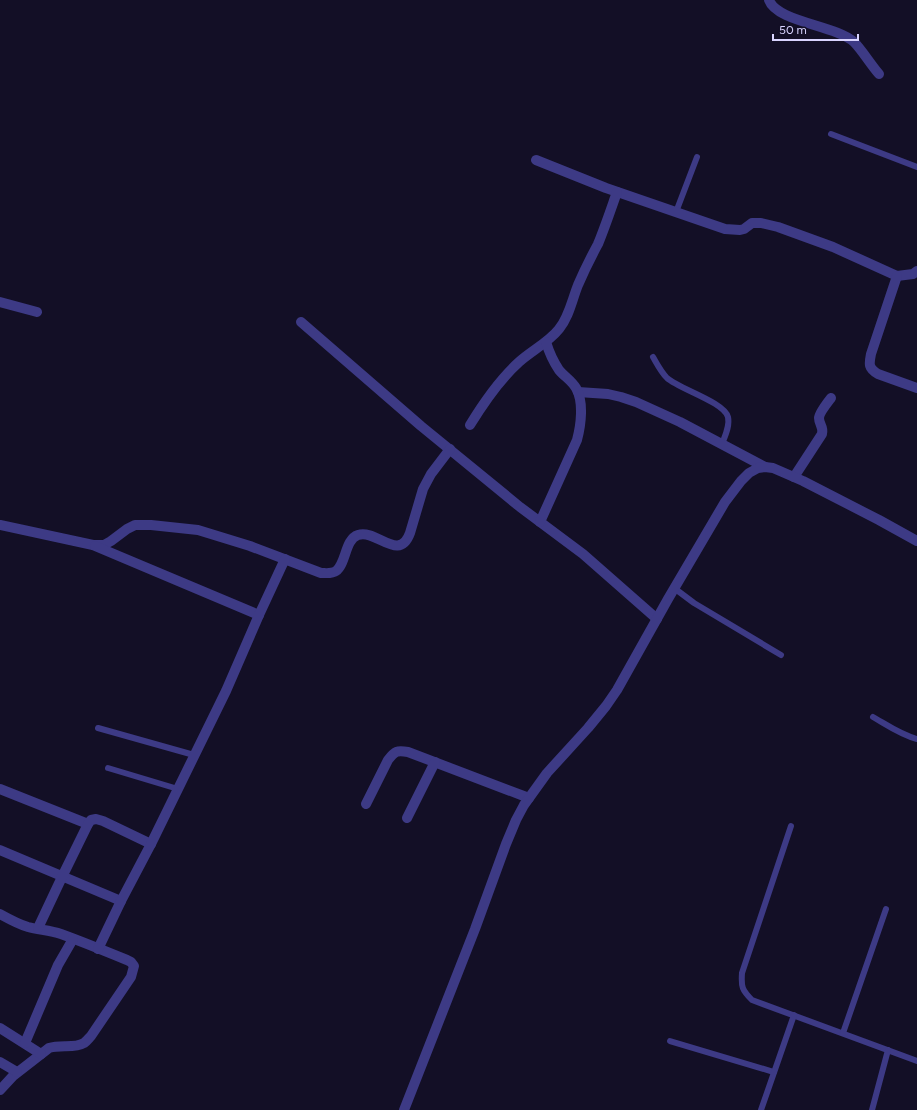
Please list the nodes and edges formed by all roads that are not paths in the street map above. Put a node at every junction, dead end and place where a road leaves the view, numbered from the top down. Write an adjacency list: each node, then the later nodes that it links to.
1 (769, 0): 2 (street)
2 (879, 74)
3 (831, 134): 6 (lane)
4 (697, 157): 8 (lane)
5 (536, 160): 7 (street)
6 (917, 167)
7 (617, 192): 8 (street); 14 (street)
8 (676, 212): 10 (street)
9 (917, 271): 10 (street)
10 (897, 276): 16 (street)
11 (0, 302): 12 (street)
12 (37, 312)
13 (300, 322): 21 (street)
14 (546, 342): 17 (street); 19 (street)
15 (653, 357): 20 (lane)
16 (917, 388)
17 (578, 392): 20 (street); 24 (street)
18 (831, 398): 23 (street)
19 (470, 425)
20 (722, 444): 22 (street)
21 (450, 449): 24 (street); 28 (street)
22 (765, 467): 23 (street); 29 (street)
23 (794, 477): 26 (street)
24 (540, 522): 31 (street)
25 (0, 525): 27 (street)
26 (917, 540)
27 (93, 545): 28 (street); 30 (street)
28 (285, 560): 30 (street)
29 (674, 588): 31 (street); 32 (lane)
30 (259, 615): 36 (street)
31 (657, 619): 41 (street)
32 (780, 654)
33 (873, 717): 35 (lane)
34 (98, 728): 36 (lane)
35 (917, 739)
36 (194, 755): 40 (street)
37 (435, 762): 41 (street); 42 (street); 43 (street)
38 (108, 768): 40 (lane)
39 (0, 789): 44 (street)
40 (178, 789): 46 (street)
41 (529, 798): 67 (street)
42 (366, 804)
43 (407, 818)
44 (88, 824): 46 (street); 48 (street)
45 (791, 826): 55 (lane)
46 (151, 844): 49 (street)
47 (0, 850): 48 (street)
48 (62, 877): 49 (street); 52 (street)
49 (121, 901): 54 (street)
50 (886, 909): 57 (lane)
51 (0, 914): 52 (street)
52 (38, 928): 53 (street)
53 (73, 939): 54 (street); 59 (street)
54 (98, 948): 61 (street)
55 (794, 1015): 57 (lane); 65 (lane)
56 (0, 1028): 59 (street)
57 (843, 1033): 60 (lane)
58 (670, 1041): 65 (lane)
59 (25, 1044): 61 (street)
60 (888, 1050): 62 (lane); 69 (lane)
61 (41, 1054): 64 (street)
62 (917, 1060)
63 (0, 1062): 64 (street)
64 (17, 1072): 66 (street)
65 (774, 1072): 68 (lane)
66 (0, 1090)
67 (404, 1110)
68 (761, 1110)
69 (872, 1110)

